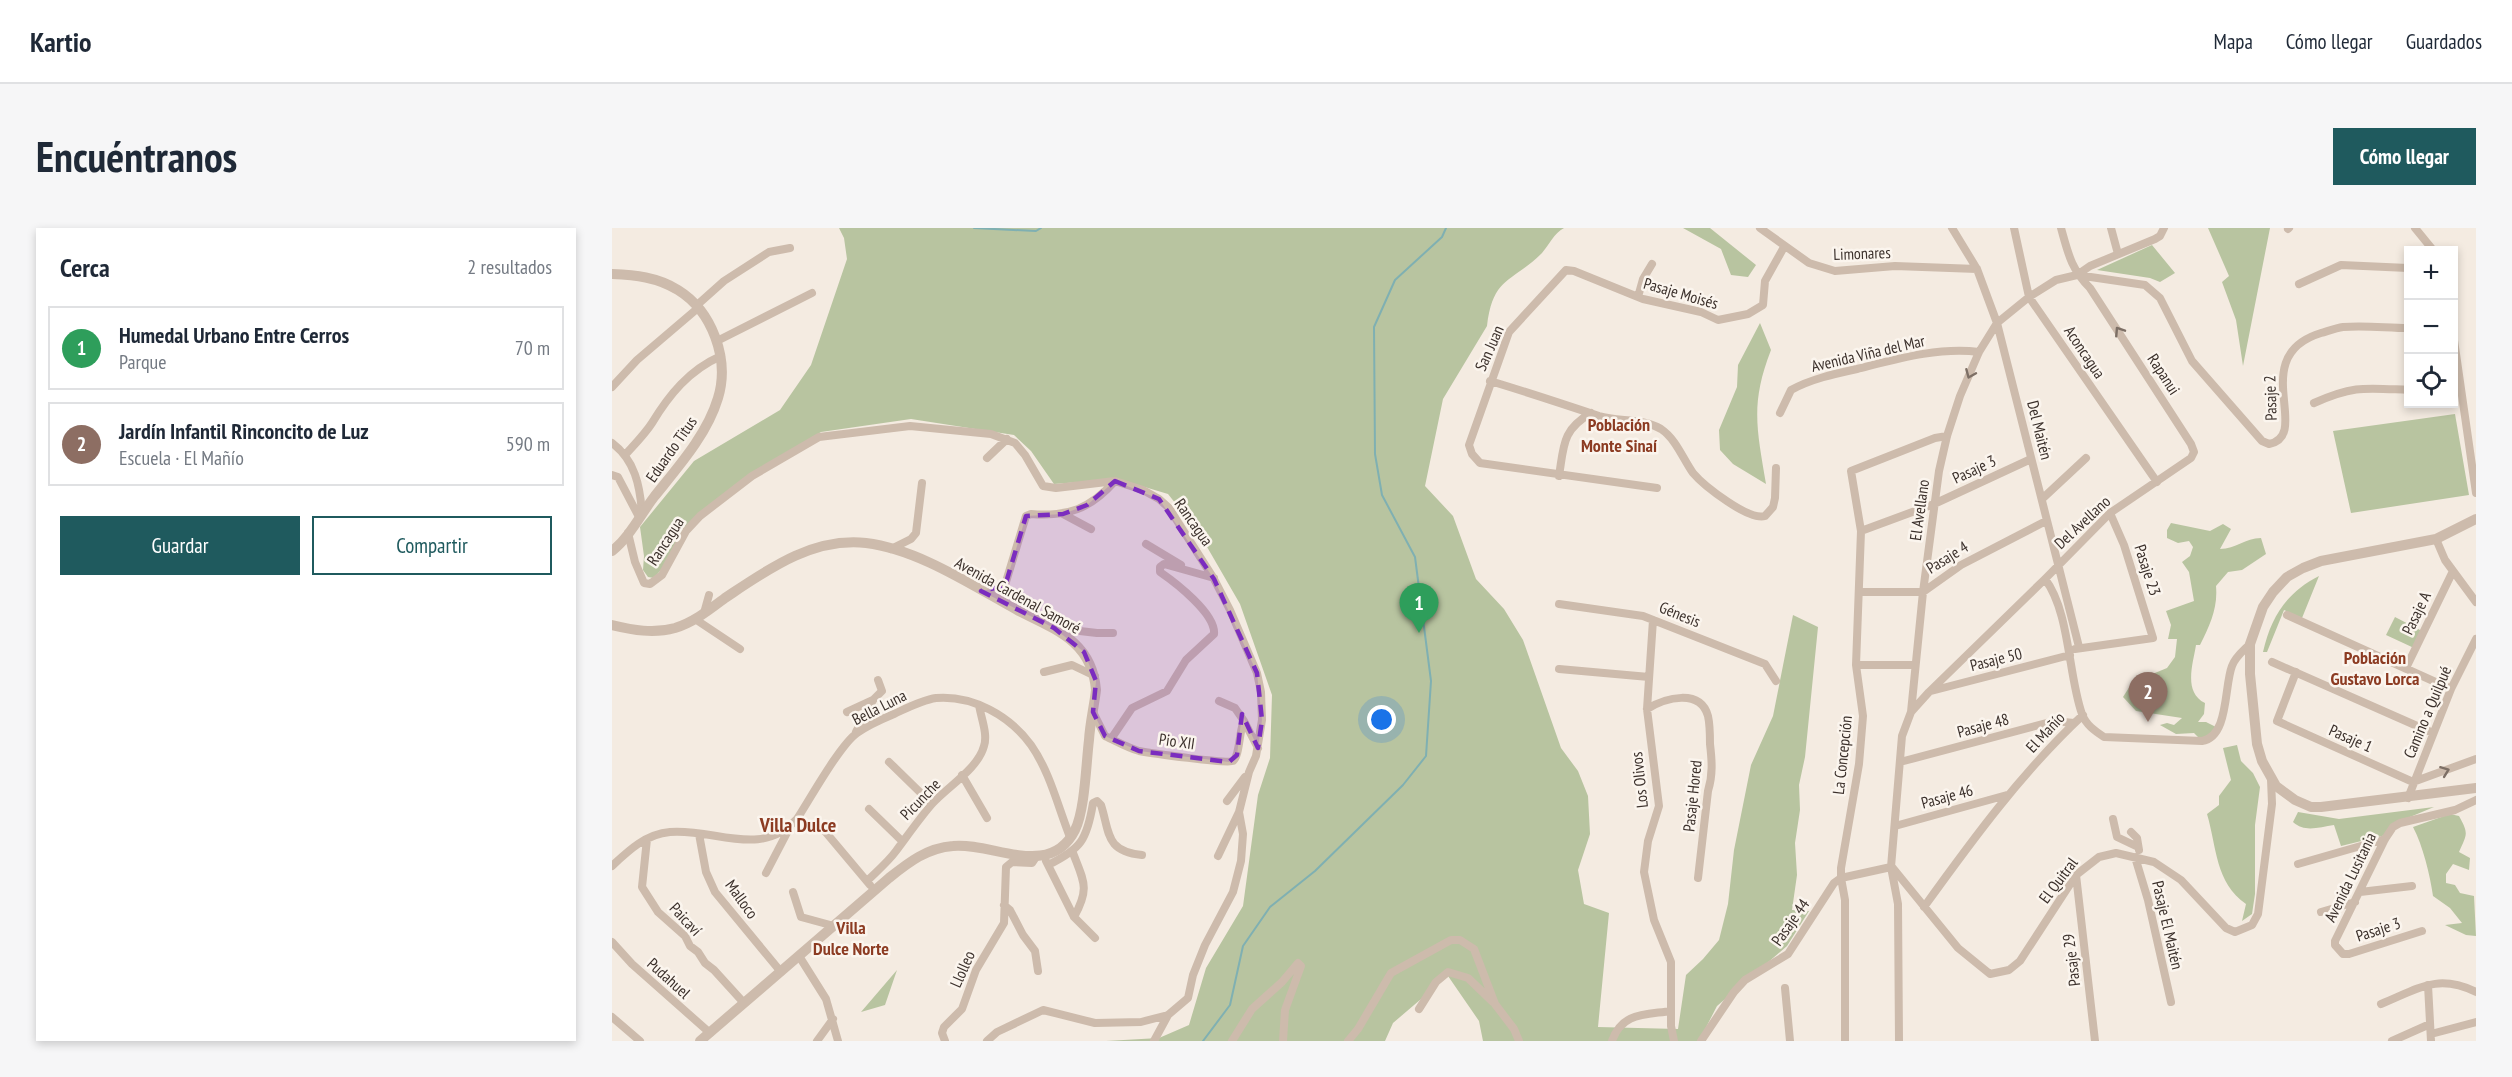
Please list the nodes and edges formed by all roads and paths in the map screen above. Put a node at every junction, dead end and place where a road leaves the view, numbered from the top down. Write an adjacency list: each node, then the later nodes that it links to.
1 (1760, 228): 9 (street, Limonares)
2 (1952, 228): 14 (street, Del Maitén)
3 (2014, 228): 21 (street, Aconcagua)
4 (2061, 228): 17 (street, Rapanui)
5 (2111, 228): 11 (street)
6 (2164, 228): 11 (street)
7 (2415, 228): 8 (street)
8 (2430, 246)
9 (1784, 247): 14 (street, Limonares); 20 (street, Pasaje Moisés)
10 (790, 248): 22 (street)
11 (2118, 254): 17 (street)
12 (1652, 264): 20 (street)
13 (2404, 268): 18 (street)
14 (1977, 269): 23 (street, Del Maitén)
15 (1566, 270): 20 (street, Pasaje Moisés); 28 (street, San Juan)
16 (612, 274): 22 (street, Eduardo Titus)
17 (2078, 275): 21 (street); 24 (street, Pasaje 2); 47 (street, Rapanui, one-way to 17)
18 (2299, 284)
19 (812, 293): 25 (street)
20 (1638, 297)
21 (2029, 297): 23 (street); 47 (street, Aconcagua)
22 (697, 307): 25 (street, Eduardo Titus); 29 (street)
23 (1998, 323): 26 (street, El Avellano); 42 (street, Del Maitén)
24 (2404, 328)
25 (717, 341): 27 (street, Eduardo Titus)
26 (1979, 352): 34 (street, Avenida Viña del Mar); 35 (street, El Avellano, one-way to 35)
27 (720, 356): 39 (street); 55 (street, Eduardo Titus)
28 (1490, 381): 33 (street); 45 (street, San Juan)
29 (612, 387)
30 (2404, 390): 32 (street)
31 (2458, 395): 37 (street)
32 (2314, 403)
33 (1591, 413): 43 (street); 45 (street)
34 (1780, 413)
35 (1947, 436): 52 (street, El Avellano); 59 (street, La Concepción)
36 (1007, 439): 40 (street); 46 (street, Rancagua); 60 (street, Rancagua)
37 (2472, 440): 50 (street)
38 (612, 443): 39 (street)
39 (625, 455): 55 (street)
40 (987, 458)
41 (2086, 458): 51 (street)
42 (2031, 459): 51 (street, Del Maitén); 52 (street, Pasaje 3)
43 (1776, 468)
44 (612, 475): 55 (street)
45 (1559, 476): 49 (street)
46 (1115, 481): 54 (street); 68 (street, Rancagua)
47 (2157, 482): 53 (street, Del Avellano)
48 (921, 483): 63 (street)
49 (1658, 488)
50 (2476, 493)
51 (2042, 499): 57 (street, Del Maitén)
52 (1934, 504): 59 (street, Pasaje 3); 72 (street, El Avellano)
53 (2110, 513): 65 (street, Del Avellano); 82 (street, Pasaje 23)
54 (1063, 514): 58 (street); 70 (street)
55 (640, 515): 60 (street, Eduardo Titus)
56 (2476, 519): 61 (street)
57 (2046, 521): 65 (street, Del Maitén); 72 (street, Pasaje 4)
58 (1091, 529)
59 (1861, 531): 71 (street, La Concepción)
60 (628, 532): 64 (street, Eduardo Titus)
61 (2436, 539): 67 (street); 84 (street)
62 (1146, 544): 66 (street)
63 (891, 549): 70 (street, Avenida Cardenal Samoré); 77 (street, Avenida Cardenal Samoré)
64 (612, 550)
65 (2059, 564): 69 (street, El Avellano); 85 (street, Del Maitén)
66 (1189, 570): 68 (street); 113 (street)
67 (2453, 571): 74 (street); 91 (street, Pasaje A)
68 (1214, 579): 114 (street, Rancagua)
69 (2046, 579): 87 (street); 100 (street, El Avellano)
70 (981, 591): 80 (street, Avenida Cardenal Samoré)
71 (1859, 592): 72 (street, Pasaje 4); 89 (street, La Concepción)
72 (1923, 592): 90 (street, El Avellano)
73 (708, 595): 77 (street)
74 (2476, 602)
75 (1559, 604): 78 (street, Génesis)
76 (2287, 615): 91 (street)
77 (700, 616): 79 (street, Avenida Cardenal Samoré); 86 (street)
78 (1653, 620): 96 (street, Los Olivos); 98 (street, Génesis)
79 (612, 625)
80 (1054, 628): 81 (street); 95 (street, Avenida Cardenal Samoré)
81 (1113, 633)
82 (2154, 638): 85 (street, Pasaje 50)
83 (2476, 639): 99 (street, Camino a Quilpué)
84 (2250, 644): 108 (street, El Mañío); 120 (street)
85 (2079, 648): 87 (street, Pasaje 50)
86 (740, 649)
87 (2070, 653): 100 (street, Pasaje 50); 108 (street)
88 (2272, 662): 94 (street)
89 (1856, 665): 90 (street); 153 (street, La Concepción)
90 (1915, 665): 107 (street, El Avellano)
91 (2406, 668): 99 (street)
92 (1559, 669): 96 (street)
93 (1044, 672): 95 (street)
94 (2296, 672): 112 (street); 121 (street, Pasaje 1)
95 (1095, 676): 106 (street, Avenida Cardenal Samoré)
96 (1649, 677): 104 (street, Los Olivos)
97 (878, 681): 101 (street)
98 (1776, 681)
99 (2451, 689): 112 (street, Camino a Quilpué)
100 (1929, 692): 107 (street, El Avellano)
101 (873, 699): 105 (street); 111 (street)
102 (1219, 701): 109 (street)
103 (979, 705): 111 (street, Bella Luna); 119 (street); 137 (street, Bella Luna)
104 (1647, 709): 152 (street, Pasaje Hored); 179 (street, Los Olivos)
105 (847, 712)
106 (1093, 712): 113 (street); 137 (street, Avenida Cardenal Samoré)
107 (1911, 712): 117 (street, El Avellano)
108 (2083, 715): 110 (street, El Mañío)
109 (1244, 721): 113 (street, Pio XII); 114 (street)
110 (2074, 723): 117 (street, Pasaje 48); 123 (street, El Mañío)
111 (856, 733): 132 (street, Bella Luna)
112 (2433, 733): 121 (street, Camino a Quilpué)
113 (1111, 739)
114 (1258, 748): 118 (street, Rancagua)
115 (2476, 759): 121 (street, one-way to 115)
116 (889, 762): 127 (street)
117 (1900, 762): 133 (street, El Avellano)
118 (1249, 772): 126 (street); 129 (street, Rancagua)
119 (962, 775): 127 (street, Picunche); 130 (street, Picunche)
120 (2271, 778): 124 (street); 145 (street, El Quitral)
121 (2413, 782): 124 (street, Camino a Quilpué)
122 (2476, 788): 124 (street)
123 (2007, 795): 133 (street, Pasaje 46); 160 (street, El Mañío)
124 (2408, 798)
125 (2476, 800): 139 (street, Avenida Lusitania)
126 (1227, 801)
127 (932, 804): 140 (street, Picunche)
128 (869, 809): 140 (street)
129 (1239, 812): 144 (street); 180 (street, Rancagua)
130 (987, 818)
131 (2113, 819): 141 (street, Pasaje El Maitén)
132 (790, 826): 136 (street, Bella Luna); 150 (street)
133 (1895, 826): 149 (street, El Avellano)
134 (823, 829): 154 (street)
135 (2132, 832): 141 (street, Pasaje El Maitén)
136 (699, 834): 138 (street, Bella Luna); 170 (street, Malloco)
137 (1070, 837): 146 (street)
138 (647, 839): 148 (street, Bella Luna); 175 (street, Paicaví)
139 (2385, 839): 147 (street); 157 (street, Avenida Lusitania)
140 (902, 841): 154 (street, Picunche)
141 (2138, 847): 145 (street, Pasaje El Maitén)
142 (1073, 853): 143 (street); 146 (street); 162 (street)
143 (1142, 855)
144 (1218, 856)
145 (2140, 858): 151 (street, El Quitral); 174 (street, Pasaje El Maitén)
146 (1042, 859): 154 (street); 159 (street, Llolleo); 162 (street)
147 (2298, 864)
148 (612, 866)
149 (1891, 867): 153 (street); 160 (street, El Quitral); 203 (street, El Avellano)
150 (766, 873)
151 (2076, 875): 160 (street, El Quitral); 204 (street, Pasaje 29)
152 (1698, 878)
153 (1841, 878): 200 (street, Pasaje 44); 202 (street, La Concepción)
154 (870, 886): 163 (street)
155 (2412, 886): 157 (street)
156 (793, 892): 163 (street)
157 (2360, 892): 158 (street, Avenida Lusitania)
158 (2355, 902): 161 (street); 167 (street, Avenida Lusitania)
159 (1004, 905): 169 (street); 191 (street, Llolleo)
160 (1924, 907)
161 (2321, 912)
162 (1074, 917): 165 (street)
163 (834, 926): 168 (street)
164 (2422, 931): 167 (street, Pasaje 3)
165 (1095, 938)
166 (612, 942): 185 (street, Pudahuel)
167 (2343, 954)
168 (799, 956): 170 (street); 182 (street)
169 (1038, 971)
170 (781, 972): 175 (street)
171 (2428, 985): 173 (street); 177 (street); 184 (street)
172 (1785, 988): 201 (street)
173 (2476, 992)
174 (2171, 1002)
175 (744, 1003): 185 (street)
176 (1495, 1004): 178 (street); 196 (street); 197 (street)
177 (2381, 1004)
178 (1419, 1009)
179 (1671, 1011): 198 (street); 199 (street)
180 (1168, 1015): 192 (street); 193 (street)
181 (612, 1017): 187 (street)
182 (833, 1019): 189 (street); 190 (street)
183 (2476, 1022): 186 (street)
184 (2430, 1024): 186 (street); 205 (street)
185 (710, 1033): 188 (street)
186 (2431, 1038)
187 (640, 1041)
188 (700, 1041)
189 (817, 1041)
190 (838, 1041)
191 (945, 1041)
192 (987, 1041)
193 (1154, 1041)
194 (1232, 1041): 195 (street)
195 (1283, 1041)
196 (1348, 1041)
197 (1518, 1041)
198 (1612, 1041)
199 (1674, 1041)
200 (1701, 1041)
201 (1790, 1041)
202 (1845, 1041)
203 (1899, 1041)
204 (2095, 1041)
205 (2392, 1041)

